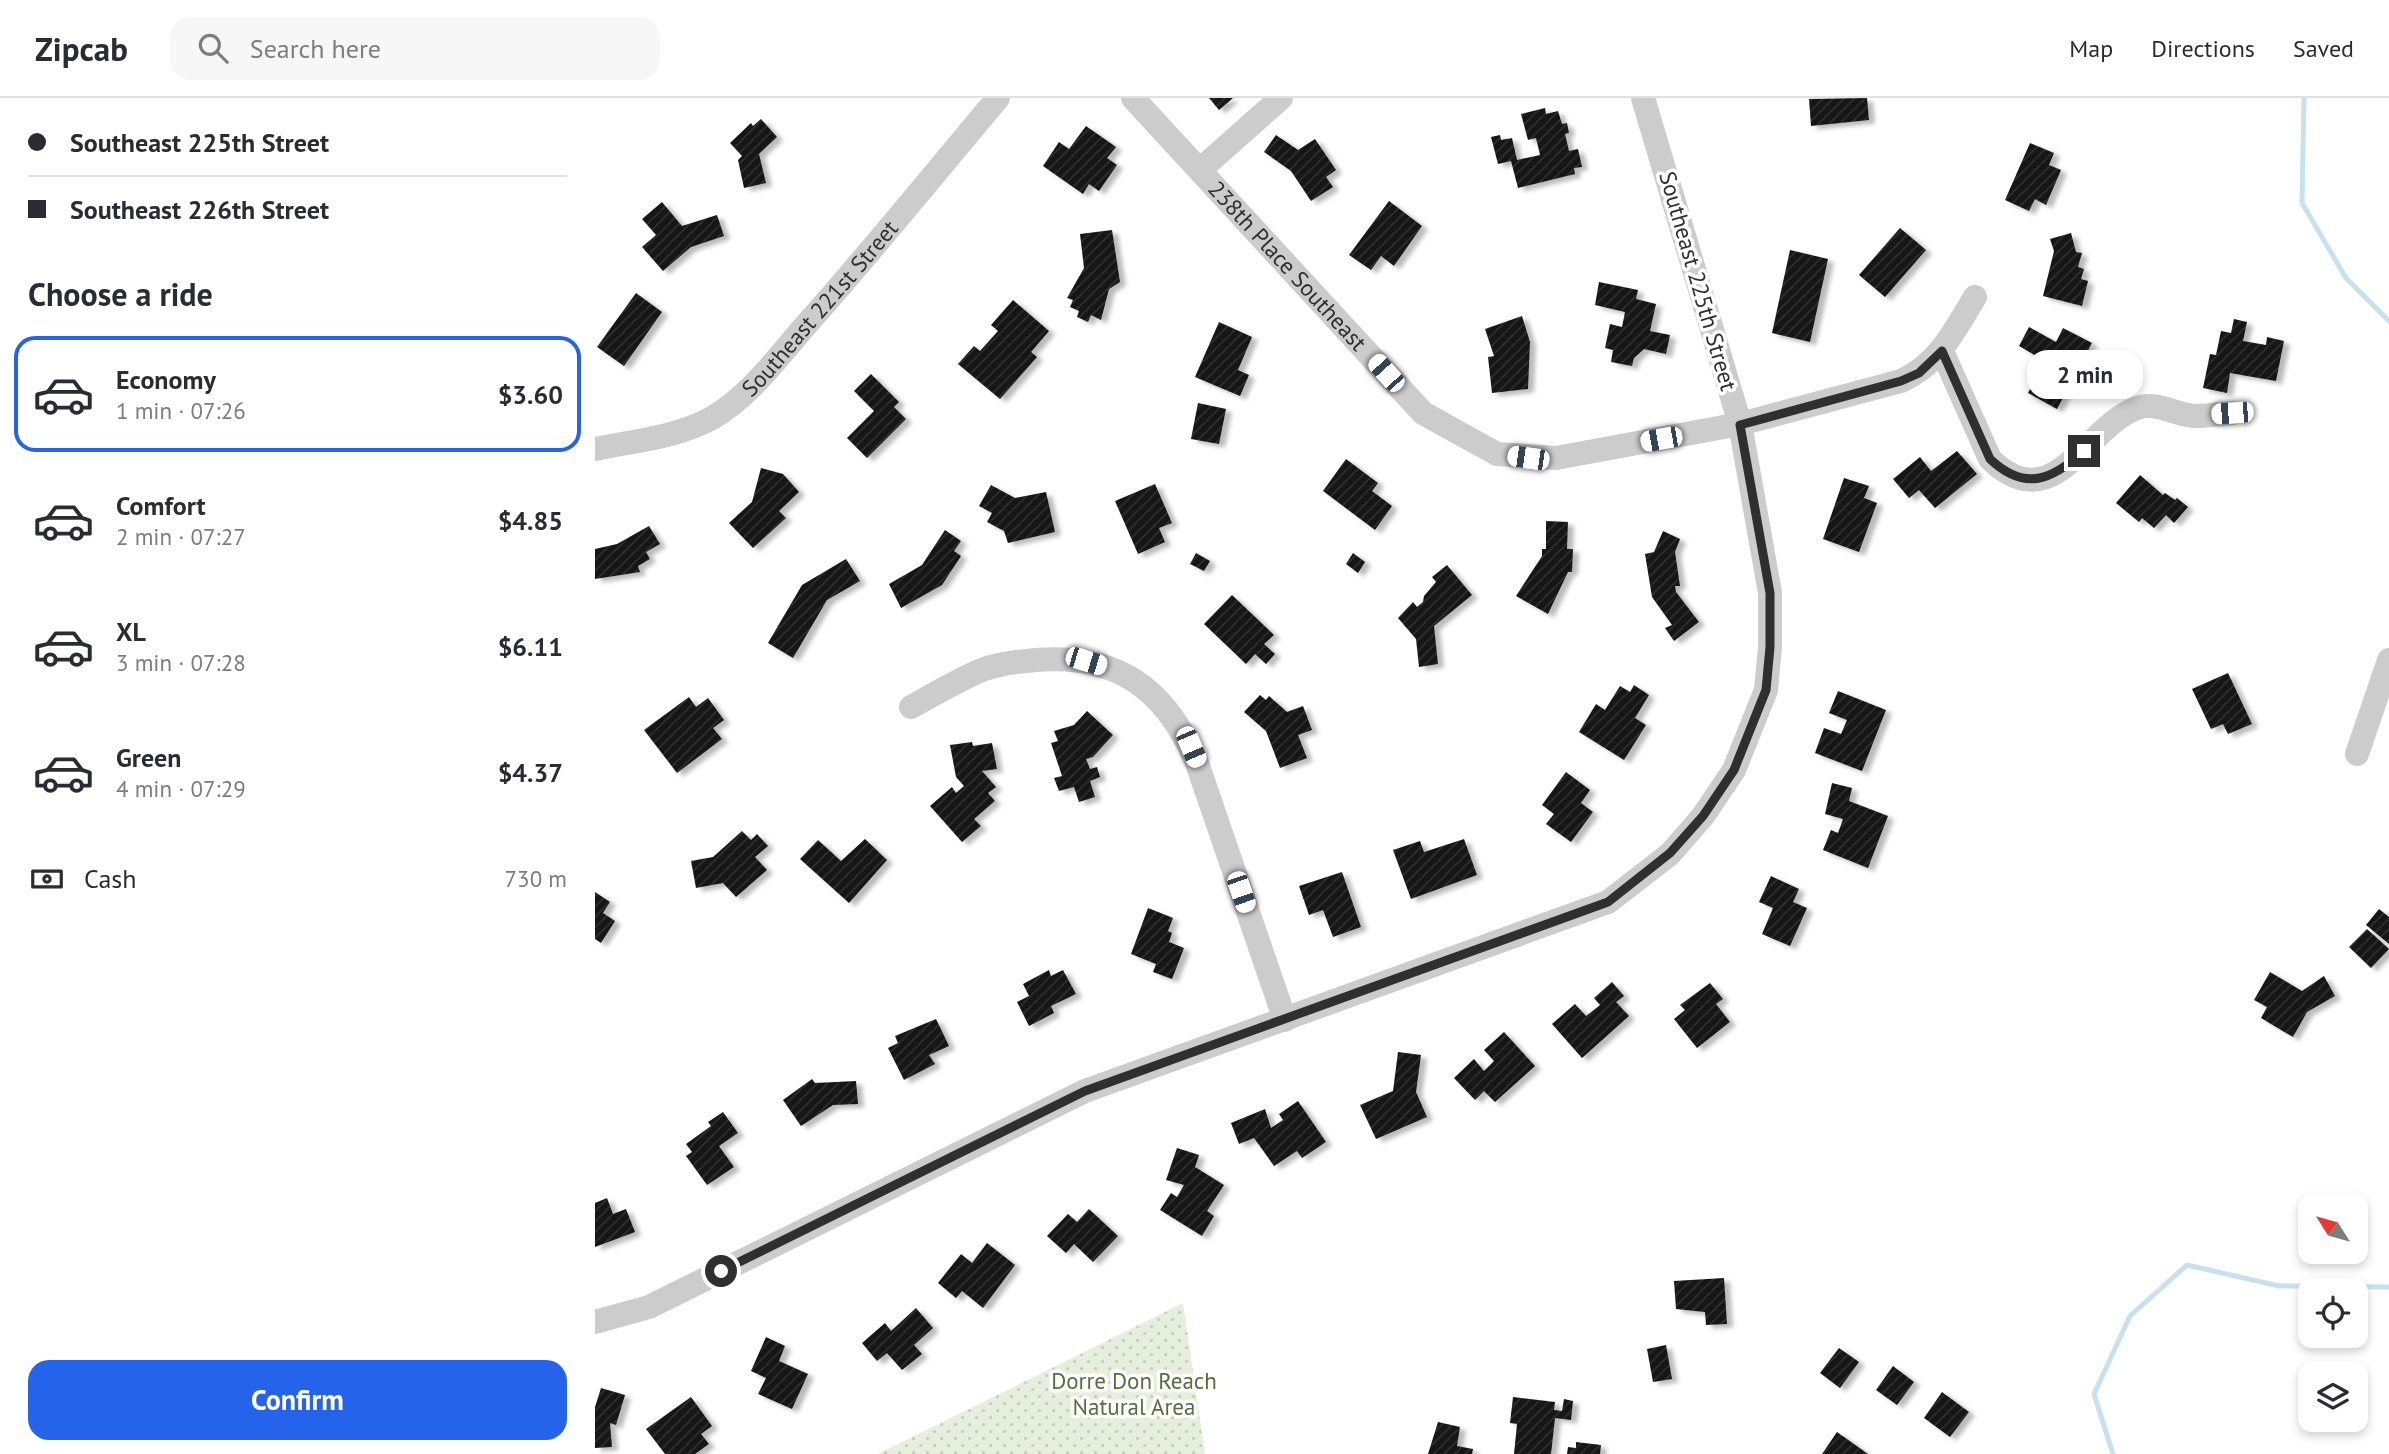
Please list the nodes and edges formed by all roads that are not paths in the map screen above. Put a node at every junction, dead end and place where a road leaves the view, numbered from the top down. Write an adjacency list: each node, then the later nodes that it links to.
1 (998, 98): 10 (street, Southeast 221st Street)
2 (1133, 98): 5 (street, 238th Place Southeast)
3 (1282, 98): 5 (street)
4 (1643, 98): 9 (street, Southeast 225th Street)
5 (1201, 169): 9 (street, 238th Place Southeast)
6 (1975, 297): 7 (street, 238th Place Southeast)
7 (1942, 351): 8 (street); 9 (street, 238th Place Southeast)
8 (2232, 413)
9 (1740, 425): 14 (street, Southeast 225th Street)
10 (595, 449)
11 (2389, 660): 13 (street)
12 (911, 707): 14 (street)
13 (2357, 754)
14 (1285, 1020): 15 (street, Southeast 225th Street)
15 (595, 1322)

